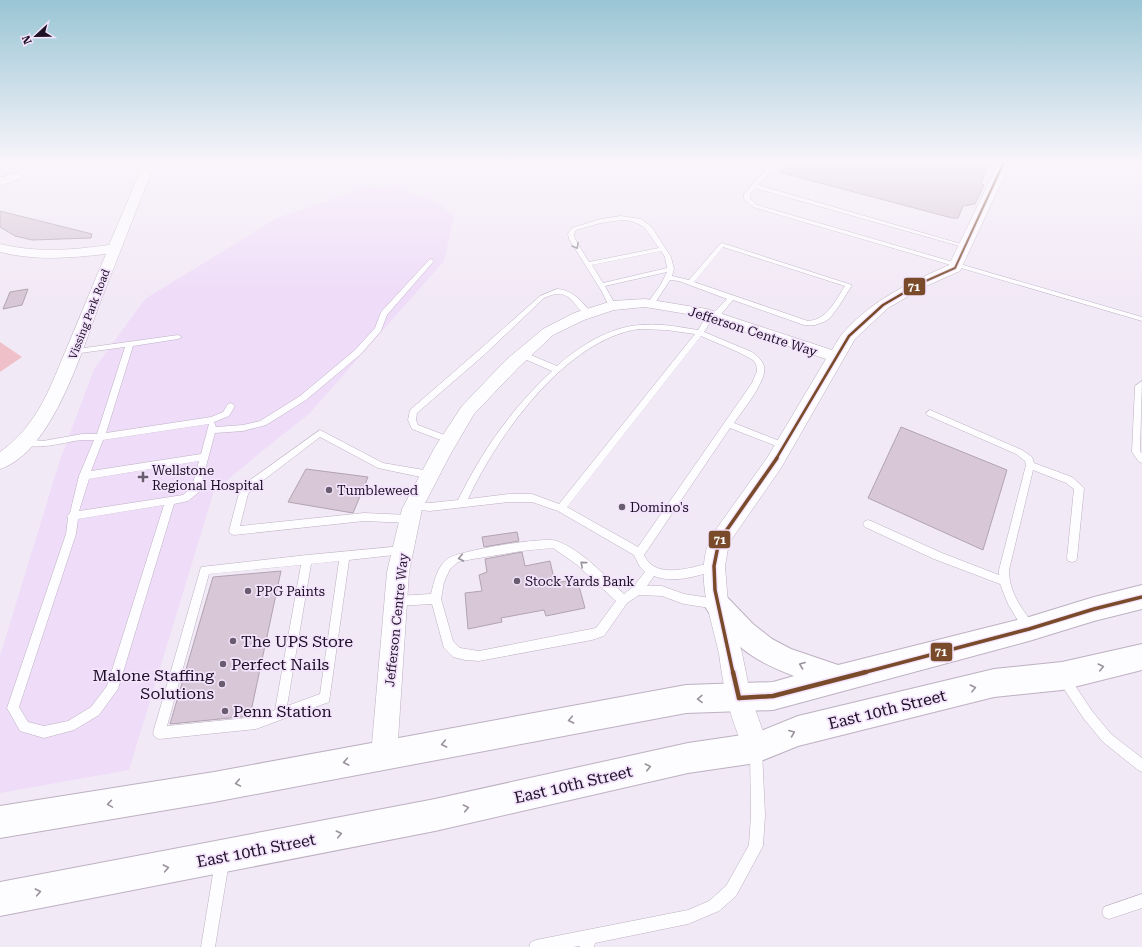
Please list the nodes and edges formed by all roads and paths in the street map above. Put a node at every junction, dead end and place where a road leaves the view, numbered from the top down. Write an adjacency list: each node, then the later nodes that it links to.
1 (132, 206): 7 (street, Vissing Park Road)
2 (757, 206): 10 (lane)
3 (825, 206): 5 (lane)
4 (984, 206): 5 (street)
5 (965, 246): 10 (street)
6 (0, 248): 7 (street)
7 (114, 249): 25 (street, Vissing Park Road)
8 (662, 249): 11 (lane); 11 (lane, one-way to 11); 12 (lane)
9 (431, 262): 34 (lane)
10 (957, 264): 21 (lane); 27 (street)
11 (587, 265): 15 (lane)
12 (671, 269): 13 (lane); 15 (lane)
13 (668, 278): 14 (lane); 17 (lane)
14 (690, 283): 16 (lane); 16 (lane)
15 (601, 285): 18 (lane)
16 (731, 298): 20 (lane)
17 (651, 304): 18 (street, Jefferson Centre Way); 20 (street, Jefferson Centre Way)
18 (612, 306): 19 (street, Jefferson Centre Way)
19 (588, 314): 26 (street, Jefferson Centre Way); 36 (lane)
20 (713, 316): 22 (lane); 27 (street, Jefferson Centre Way)
21 (1142, 318)
22 (700, 333): 28 (lane); 33 (lane); 47 (lane)
23 (178, 337): 24 (lane)
24 (130, 344): 25 (lane); 35 (lane)
25 (73, 352): 37 (street, Vissing Park Road)
26 (523, 354): 28 (lane); 36 (street, Jefferson Centre Way)
27 (836, 357): 38 (street)
28 (558, 370): 46 (lane)
29 (1142, 384): 40 (lane)
30 (231, 406): 32 (lane)
31 (930, 413): 42 (lane)
32 (212, 420): 34 (lane); 35 (lane)
33 (728, 424): 38 (lane); 52 (lane)
34 (212, 430): 39 (lane)
35 (100, 437): 37 (lane); 44 (lane)
36 (449, 440): 43 (street, Jefferson Centre Way)
37 (25, 442): 41 (street, Vissing Park Road)
38 (784, 446): 56 (street)
39 (206, 457): 44 (lane); 45 (lane)
40 (1142, 460)
41 (0, 462)
42 (1030, 465): 54 (lane); 58 (lane)
43 (430, 475): 48 (street, Jefferson Centre Way); 48 (lane)
44 (84, 476): 49 (lane)
45 (170, 500): 49 (lane); 49 (lane)
46 (461, 504): 47 (lane); 48 (lane)
47 (561, 508): 52 (lane)
48 (412, 512): 51 (street, Jefferson Centre Way)
49 (72, 516)
50 (868, 524): 58 (lane)
51 (403, 550): 53 (lane); 63 (street, Jefferson Centre Way)
52 (638, 553): 57 (lane)
53 (345, 556): 55 (lane); 70 (lane)
54 (1072, 558)
55 (307, 559): 70 (lane); 70 (lane)
56 (714, 566): 57 (lane); 64 (street)
57 (651, 571): 59 (lane)
58 (1003, 581): 65 (lane)
59 (637, 590): 62 (lane); 64 (lane)
60 (1142, 597): 65 (main road)
61 (436, 599): 62 (lane, one-way to 61); 62 (lane); 63 (lane)
62 (623, 600)
63 (396, 601): 72 (street, Jefferson Centre Way)
64 (717, 604): 68 (main road, one-way to 64); 69 (street)
65 (1029, 629): 68 (main road)
66 (1142, 657): 67 (main road, East 10th Street, one-way to 66)
67 (1062, 676): 71 (main road, East 10th Street, one-way to 67); 73 (lane)
68 (838, 679): 69 (main road)
69 (738, 698): 71 (street); 72 (main road, one-way to 72)
70 (280, 714)
71 (756, 748): 75 (main road, East 10th Street, one-way to 71); 79 (lane)
72 (384, 755): 74 (main road, one-way to 74)
73 (1142, 766)
74 (0, 822)
75 (223, 857): 76 (main road, East 10th Street, one-way to 75); 80 (lane)
76 (0, 899)
77 (1142, 901): 78 (lane)
78 (1109, 912)
79 (588, 942): 81 (lane)
80 (208, 947)
81 (536, 947)

